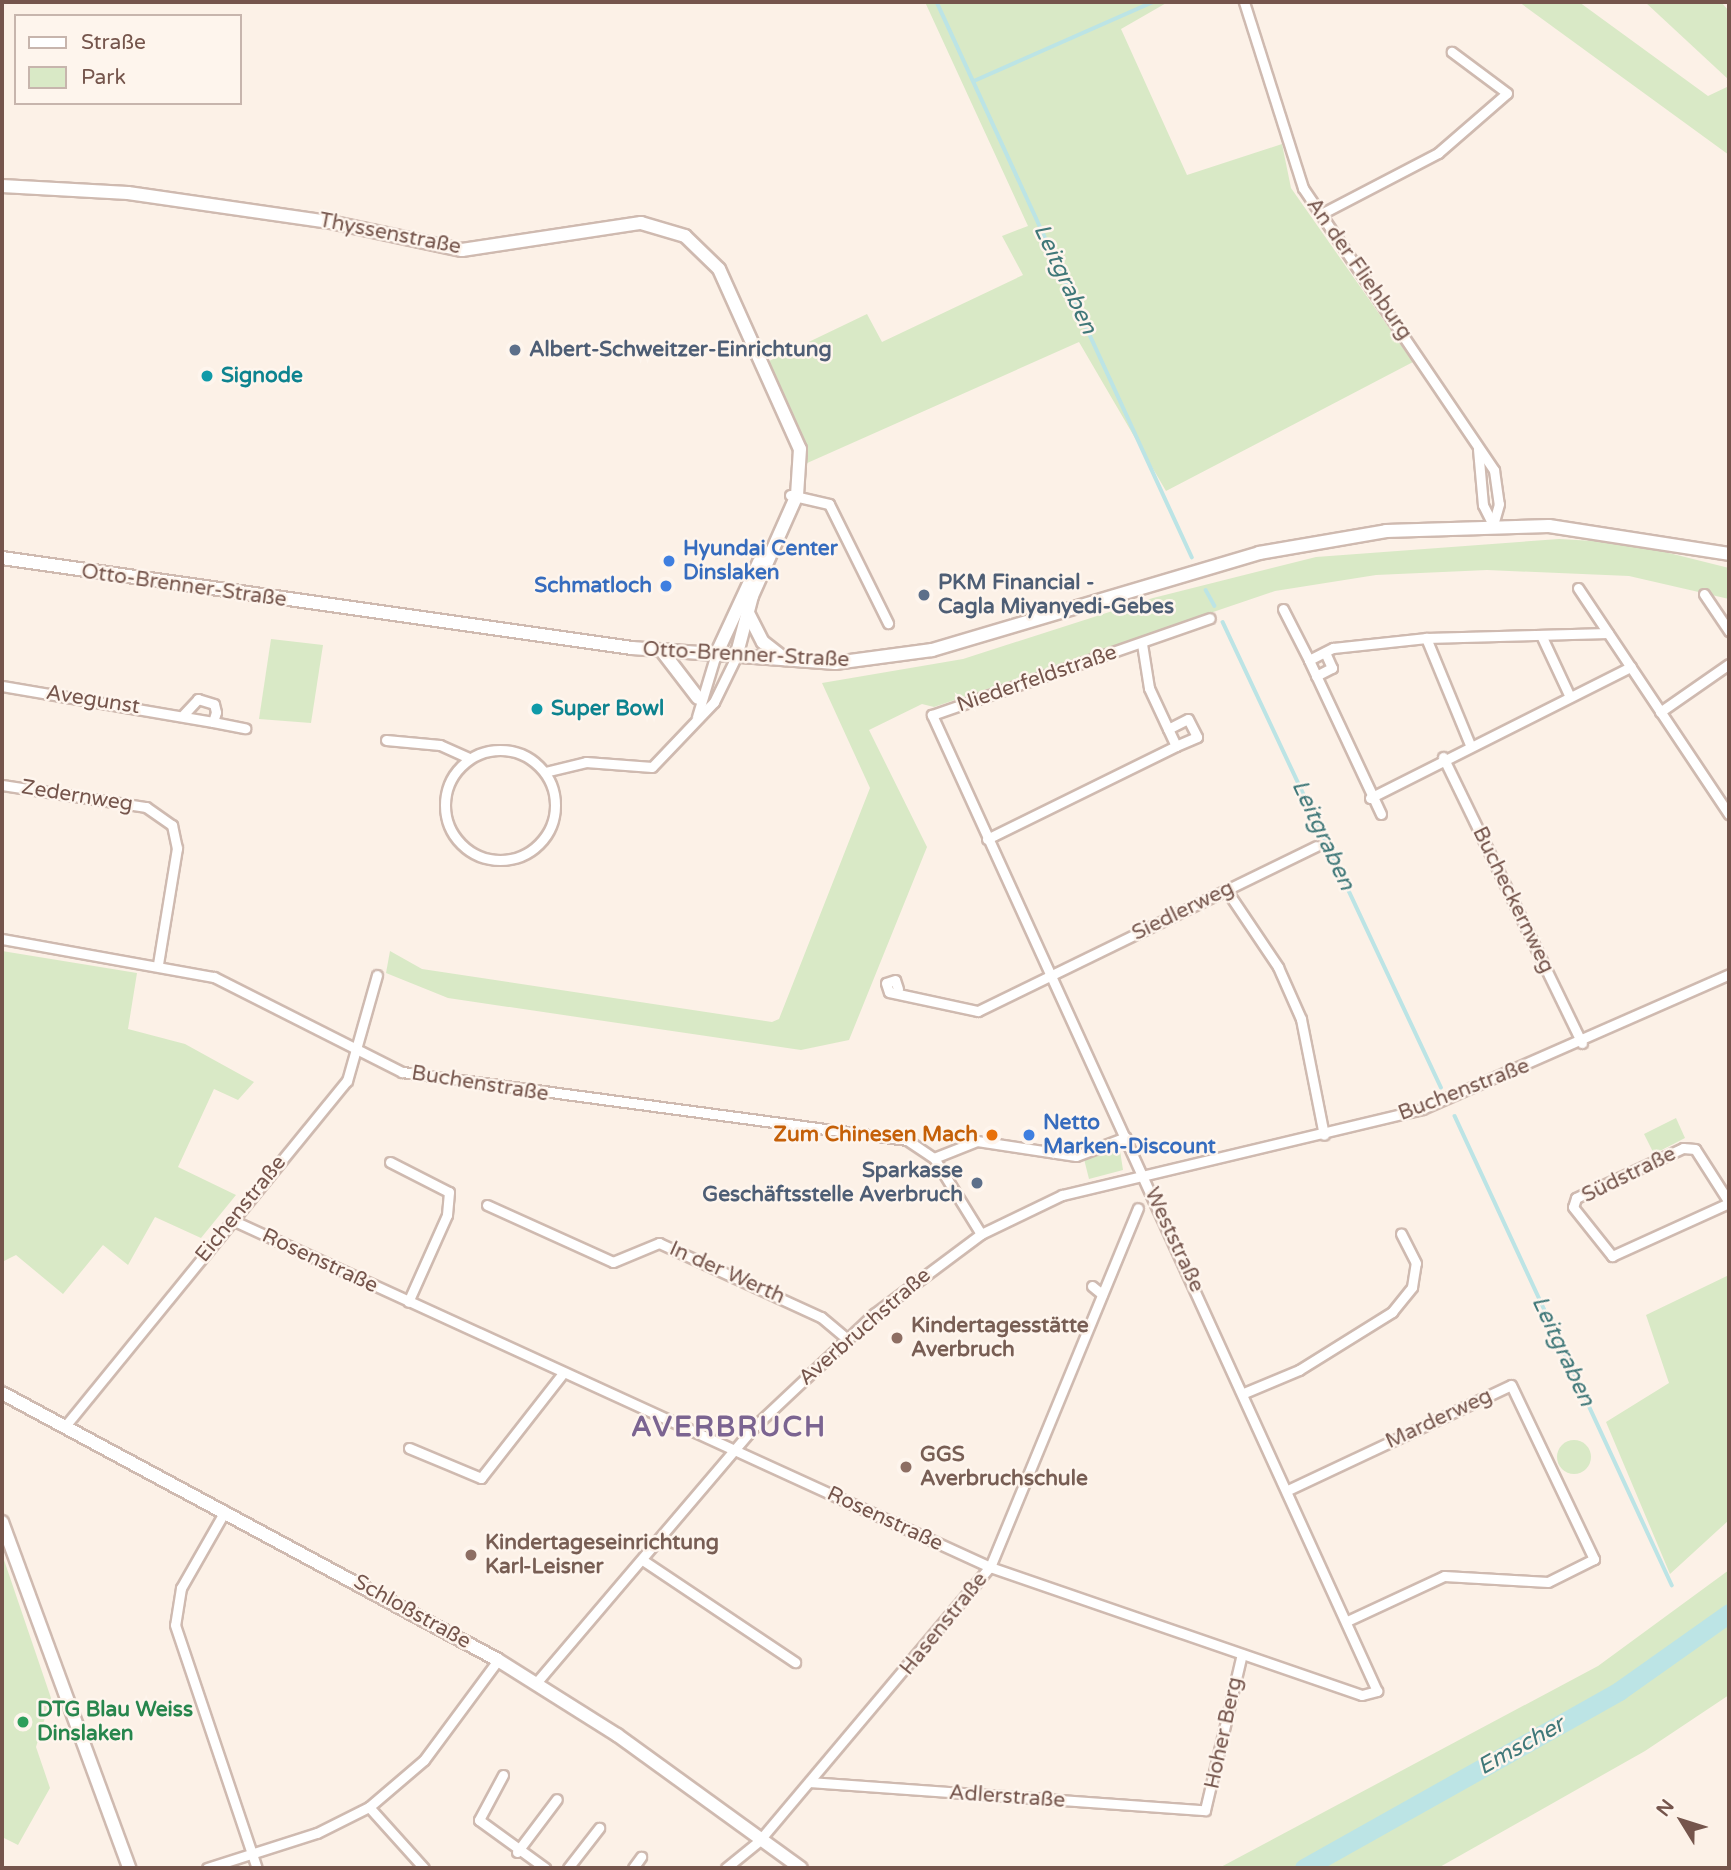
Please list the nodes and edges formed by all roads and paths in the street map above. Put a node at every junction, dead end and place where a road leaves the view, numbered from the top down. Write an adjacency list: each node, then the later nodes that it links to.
1 (1244, 2): 4 (street, An der Fliehburg)
2 (1452, 52): 4 (street)
3 (2, 186): 6 (street, Thyssenstraße)
4 (1321, 214): 5 (street, An der Fliehburg)
5 (1477, 443): 7 (street, An der Fliehburg); 7 (street, An der Fliehburg)
6 (793, 495): 13 (street, Thyssenstraße); 15 (street); 23 (street, Thyssenstraße)
7 (1493, 524): 8 (street, Otto-Brenner-Straße); 26 (street, Otto-Brenner-Straße)
8 (1729, 554)
9 (2, 558): 21 (street, Otto-Brenner-Straße)
10 (1578, 589): 17 (street)
11 (1704, 594): 16 (street)
12 (1283, 609): 25 (street)
13 (748, 613): 24 (street, Thyssenstraße); 26 (street)
14 (1210, 618): 20 (street, Niederfeldstraße)
15 (888, 624)
16 (1729, 631)
17 (1608, 633): 18 (street); 28 (street)
18 (1541, 635): 19 (street); 31 (street)
19 (1426, 638): 22 (street); 41 (street)
20 (1142, 644): 35 (street, Niederfeldstraße); 39 (street, Niederfeldstraße)
21 (662, 651): 23 (street, Otto-Brenner-Straße); 32 (street)
22 (1325, 652): 25 (street); 29 (street)
23 (715, 656): 24 (street, Otto-Brenner-Straße); 32 (street)
24 (736, 657): 26 (street, Otto-Brenner-Straße); 36 (street)
25 (1309, 660): 29 (street)
26 (788, 661)
27 (1729, 664): 33 (street)
28 (1631, 667): 31 (street); 33 (street)
29 (1316, 676): 47 (street)
30 (2, 686): 34 (street, Avegunst)
31 (1570, 696): 41 (street)
32 (698, 698): 36 (street)
33 (1660, 712): 49 (street)
34 (184, 714): 37 (street, Avegunst); 37 (street)
35 (932, 715): 50 (street, Weststraße)
36 (696, 717): 45 (street)
37 (213, 722): 38 (street, Avegunst)
38 (245, 728)
39 (1168, 729): 42 (street, Niederfeldstraße); 42 (street)
40 (386, 740): 44 (street)
41 (1470, 745): 43 (street)
42 (1176, 746): 50 (street)
43 (1443, 757): 47 (street); 59 (street, Bucheckernweg)
44 (469, 758): 45 (street); 45 (street)
45 (545, 772)
46 (2, 785): 54 (street, Zedernweg)
47 (1370, 798): 48 (street)
48 (1381, 814)
49 (1729, 814)
50 (987, 839): 57 (street, Weststraße)
51 (1316, 846): 52 (street, Siedlerweg)
52 (1227, 891): 57 (street, Siedlerweg); 61 (street)
53 (2, 939): 54 (street, Buchenstraße)
54 (158, 964): 60 (street, Buchenstraße)
55 (1729, 974): 59 (street, Buchenstraße)
56 (377, 975): 60 (street, Eichenstraße)
57 (1050, 976): 58 (street, Siedlerweg); 62 (street, Weststraße)
58 (898, 989)
59 (1582, 1043): 61 (street, Buchenstraße)
60 (360, 1053): 63 (street, Buchenstraße); 69 (street, Eichenstraße)
61 (1324, 1135): 65 (street, Buchenstraße)
62 (1126, 1136): 63 (street); 65 (street, Weststraße)
63 (934, 1158): 70 (street, Buchenstraße)
64 (390, 1162): 74 (street)
65 (1143, 1174): 70 (street, Averbruchstraße); 78 (street, Weststraße)
66 (1728, 1201): 66 (street, Südstraße)
67 (486, 1205): 75 (street, In der Werth)
68 (1138, 1208): 73 (street, Hasenstraße)
69 (232, 1220): 74 (street, Rosenstraße); 79 (street, Eichenstraße)
70 (981, 1234): 75 (street, Averbruchstraße)
71 (1401, 1234): 78 (street)
72 (1092, 1286): 73 (street)
73 (1102, 1294): 86 (street, Hasenstraße)
74 (408, 1302): 76 (street, Rosenstraße)
75 (846, 1338): 81 (street, Averbruchstraße)
76 (563, 1373): 80 (street); 81 (street, Rosenstraße)
77 (2, 1393): 79 (street, Schloßstraße)
78 (1244, 1393): 82 (street, Weststraße)
79 (66, 1424): 83 (street, Schloßstraße)
80 (409, 1448)
81 (735, 1454): 85 (street, Averbruchstraße); 86 (street, Rosenstraße)
82 (1288, 1490): 87 (street, Weststraße); 87 (street, Marderweg)
83 (225, 1511): 89 (street, Schloßstraße); 101 (street)
84 (2, 1522): 103 (street)
85 (644, 1561): 90 (street); 91 (street, Averbruchstraße)
86 (990, 1567): 88 (street, Rosenstraße); 94 (street, Hasenstraße)
87 (1349, 1620): 92 (street, Weststraße)
88 (1242, 1654): 92 (street, Rosenstraße); 97 (street, Hoher Berg)
89 (498, 1660): 91 (street, Schloßstraße); 96 (street)
90 (794, 1662)
91 (536, 1683): 99 (street, Schloßstraße)
92 (1377, 1691)
93 (503, 1775): 100 (street)
94 (810, 1782): 97 (street, Adlerstraße); 99 (street, Hasenstraße)
95 (557, 1800): 100 (street)
96 (369, 1807): 101 (street); 106 (street)
97 (1205, 1810)
98 (600, 1828): 108 (street)
99 (759, 1841): 110 (street, Hasenstraße); 111 (street, Schloßstraße)
100 (517, 1852): 107 (street)
101 (251, 1853): 104 (street); 105 (street)
102 (641, 1857): 109 (street)
103 (129, 1868)
104 (207, 1868)
105 (257, 1868)
106 (424, 1868)
107 (545, 1868)
108 (568, 1868)
109 (633, 1868)
110 (726, 1868)
111 (801, 1868)

